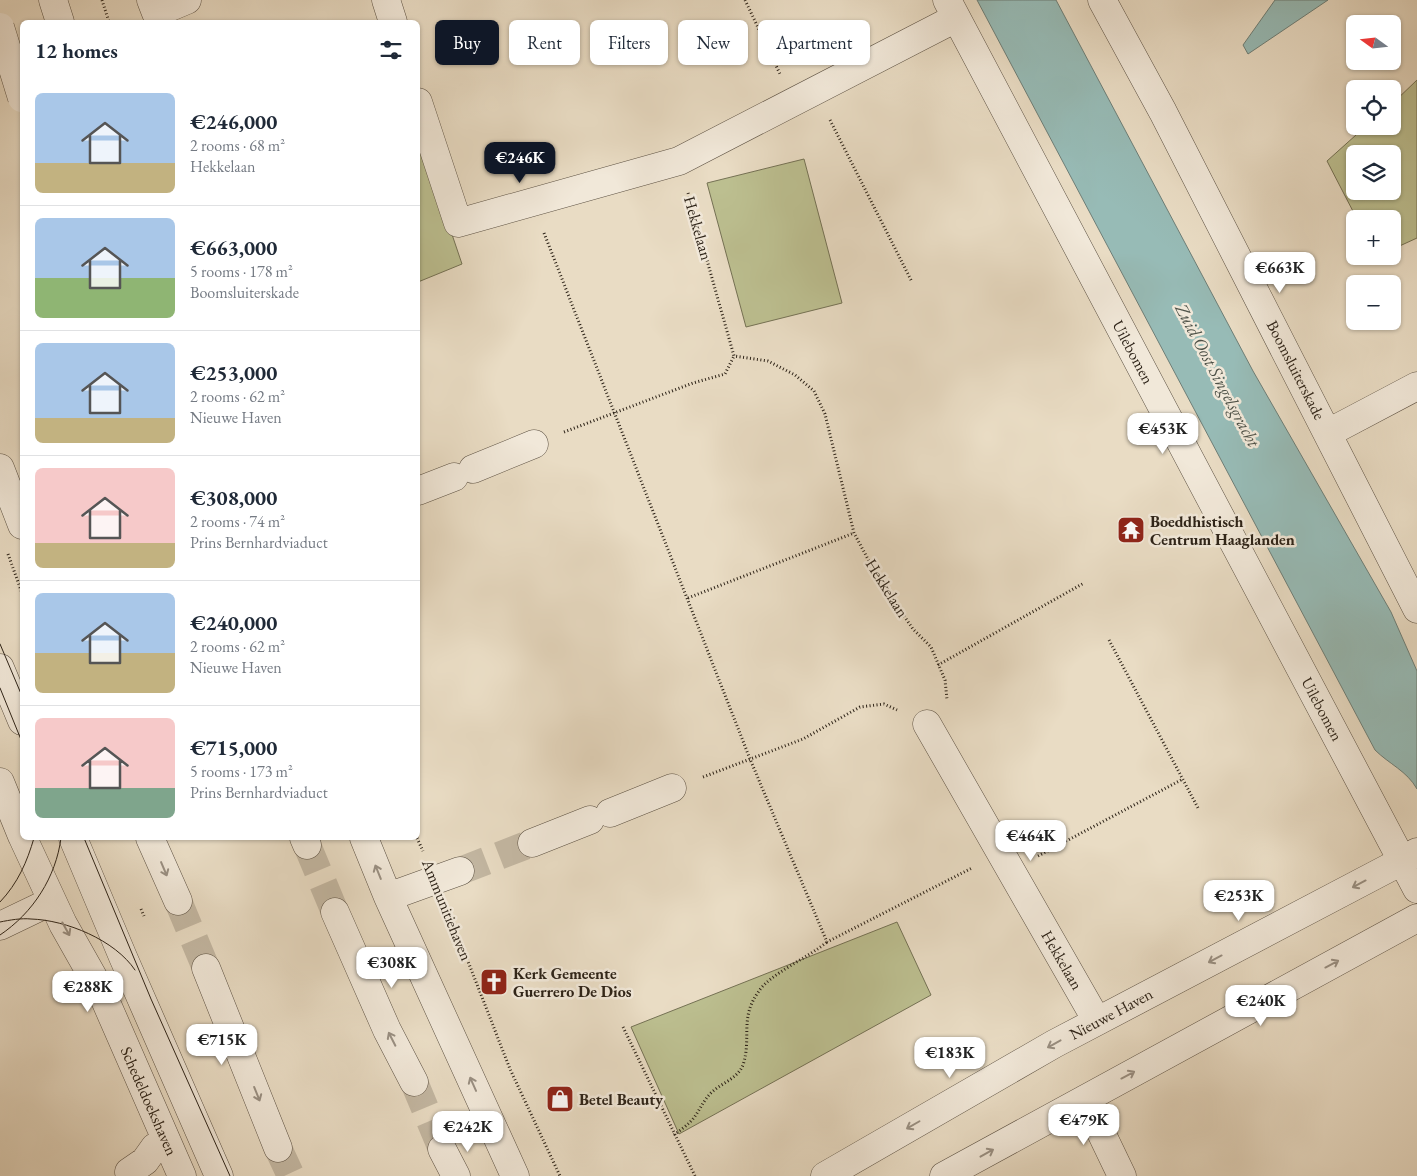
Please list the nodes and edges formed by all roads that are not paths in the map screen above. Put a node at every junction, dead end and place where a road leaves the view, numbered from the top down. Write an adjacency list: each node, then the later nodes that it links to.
1 (187, 0): 4 (street)
2 (386, 0): 6 (street)
3 (1102, 0): 13 (street, Boomsluiterskade)
4 (153, 6)
5 (951, 9): 11 (street); 30 (street, Uilebomen)
6 (392, 20)
7 (0, 27): 10 (street, bridge)
8 (20, 70): 9 (street)
9 (0, 77)
10 (20, 92)
11 (420, 108)
12 (1417, 386): 13 (street)
13 (1328, 433): 18 (street, Boomsluiterskade)
14 (534, 444): 16 (street)
15 (0, 468): 17 (street)
16 (420, 490)
17 (20, 520)
18 (1417, 608)
19 (0, 668): 20 (street)
20 (20, 716)
21 (927, 724): 40 (street, Hekkelaan)
22 (0, 782): 24 (street, Schedeldoekshaven)
23 (672, 788): 29 (street)
24 (20, 830)
25 (24, 840): 34 (street, Schedeldoekshaven)
26 (74, 840): 47 (street)
27 (151, 840): 35 (street, one-way to 35)
28 (365, 840): 33 (street, one-way to 28)
29 (532, 843)
30 (1409, 856): 32 (street, Uilebomen); 40 (street, Nieuwe Haven, one-way to 40)
31 (448, 876): 33 (street)
32 (1417, 889)
33 (388, 897): 49 (street, one-way to 33)
34 (52, 901): 38 (street); 41 (street, Schedeldoekshaven, one-way to 41)
35 (178, 901)
36 (335, 912): 42 (street, one-way to 36)
37 (1417, 918): 43 (street, one-way to 37)
38 (0, 926)
39 (206, 968): 44 (street, one-way to 44)
40 (1097, 1021): 50 (street, Nieuwe Haven, one-way to 50)
41 (137, 1072): 46 (street, Schedeldoekshaven); 46 (street)
42 (414, 1082)
43 (1085, 1098): 51 (street, one-way to 43); 52 (street)
44 (278, 1148)
45 (442, 1149): 48 (street)
46 (167, 1167)
47 (219, 1176)
48 (456, 1176)
49 (515, 1176)
50 (825, 1176)
51 (944, 1176)
52 (1122, 1176)

